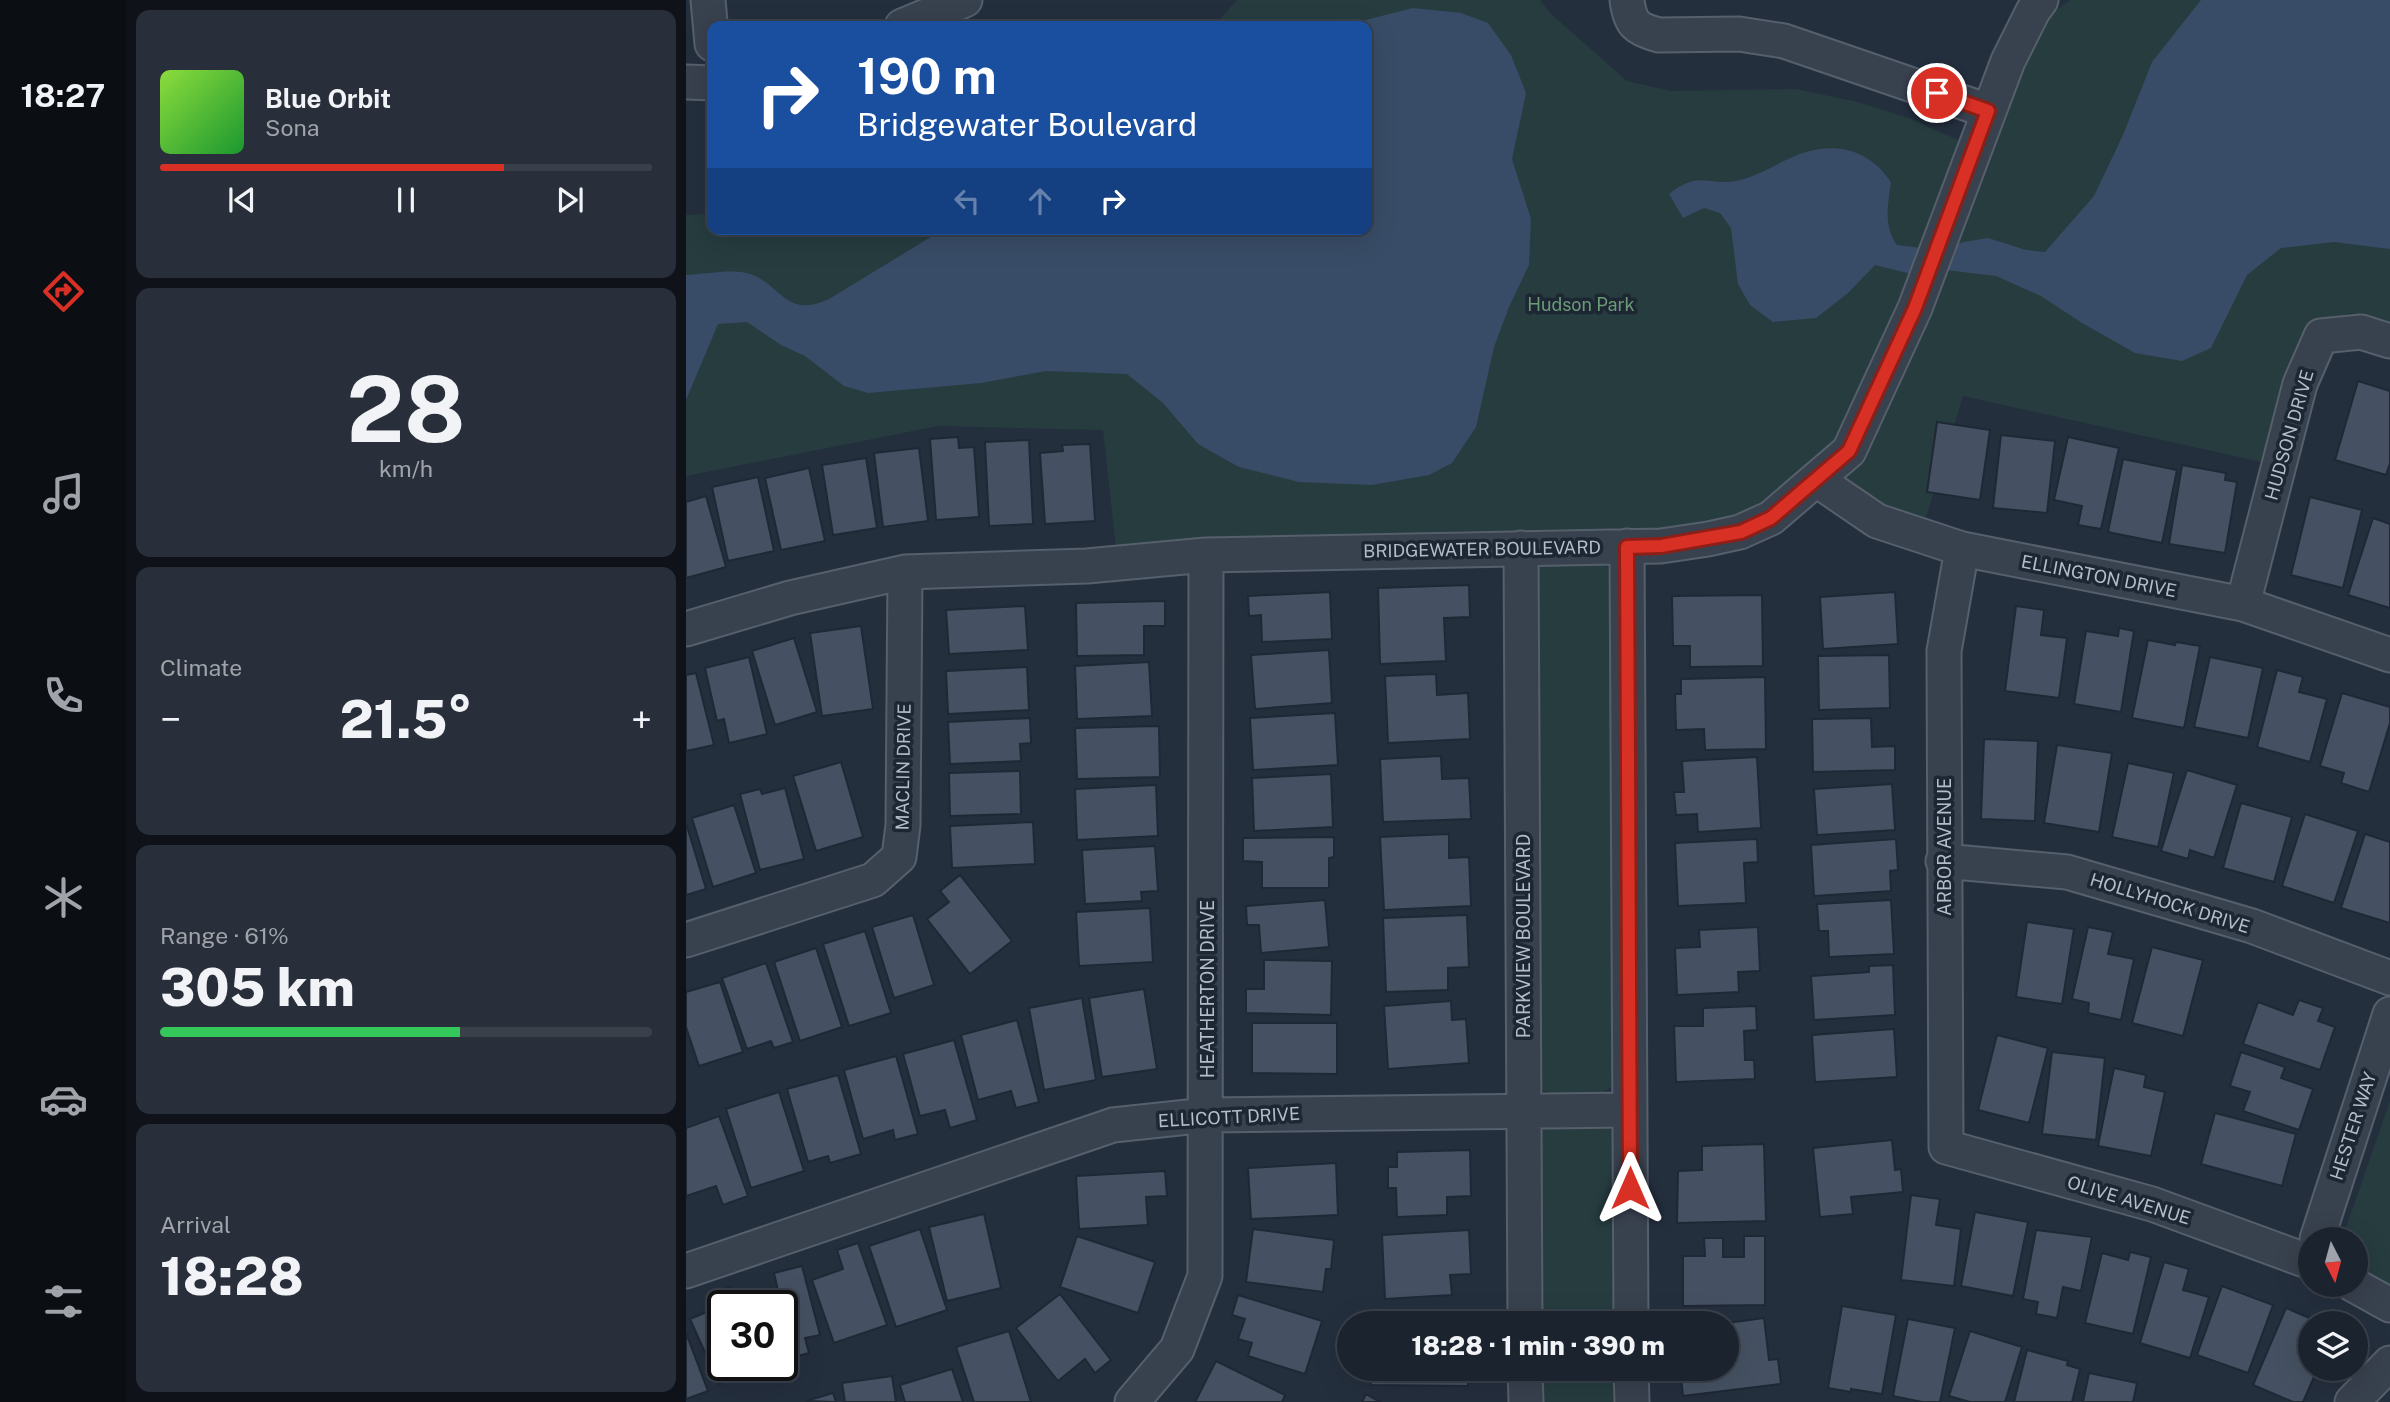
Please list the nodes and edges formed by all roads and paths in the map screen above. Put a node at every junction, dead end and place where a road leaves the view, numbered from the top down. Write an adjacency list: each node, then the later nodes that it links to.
1 (708, 0): 5 (street)
2 (965, 0): 6 (street)
3 (2041, 0): 9 (street, BRIDGEWATER BOULEVARD)
4 (1632, 14): 9 (street)
5 (710, 21)
6 (914, 21)
7 (686, 82): 8 (street)
8 (707, 83)
9 (1988, 111): 11 (street, BRIDGEWATER BOULEVARD)
10 (2390, 341): 17 (street, HUDSON DRIVE)
11 (1817, 480): 12 (street, BRIDGEWATER BOULEVARD); 14 (street, ELLINGTON DRIVE)
12 (1627, 547): 13 (street, BRIDGEWATER BOULEVARD); 24 (street)
13 (1521, 548): 15 (street, BRIDGEWATER BOULEVARD); 25 (street, PARKVIEW BOULEVARD)
14 (1962, 549): 17 (street, ELLINGTON DRIVE); 20 (street, ARBOR AVENUE)
15 (1206, 555): 16 (street, BRIDGEWATER BOULEVARD); 26 (street, HEATHERTON DRIVE)
16 (905, 572): 18 (street, BRIDGEWATER BOULEVARD); 21 (street, MACLIN DRIVE)
17 (2243, 604): 19 (street, ELLINGTON DRIVE)
18 (686, 629)
19 (2390, 655)
20 (1943, 861): 22 (street, HOLLYHOCK DRIVE); 27 (street, ARBOR AVENUE)
21 (686, 940)
22 (2390, 978)
23 (2390, 1014): 28 (street, HESTER WAY)
24 (1629, 1110): 25 (street, ELLICOTT DRIVE); 34 (street)
25 (1524, 1111): 26 (street, ELLICOTT DRIVE); 33 (street, PARKVIEW BOULEVARD)
26 (1207, 1115): 30 (street, ELLICOTT DRIVE); 38 (street, HEATHERTON DRIVE)
27 (1946, 1147): 29 (street, OLIVE AVENUE)
28 (2321, 1227)
29 (2298, 1257)
30 (686, 1271)
31 (2368, 1293): 32 (street)
32 (2390, 1305)
33 (1525, 1311)
34 (1631, 1311)
35 (2390, 1363): 41 (street)
36 (1525, 1381): 39 (street)
37 (1631, 1381): 40 (street)
38 (1132, 1402)
39 (1526, 1402)
40 (1632, 1402)
41 (2352, 1402)

